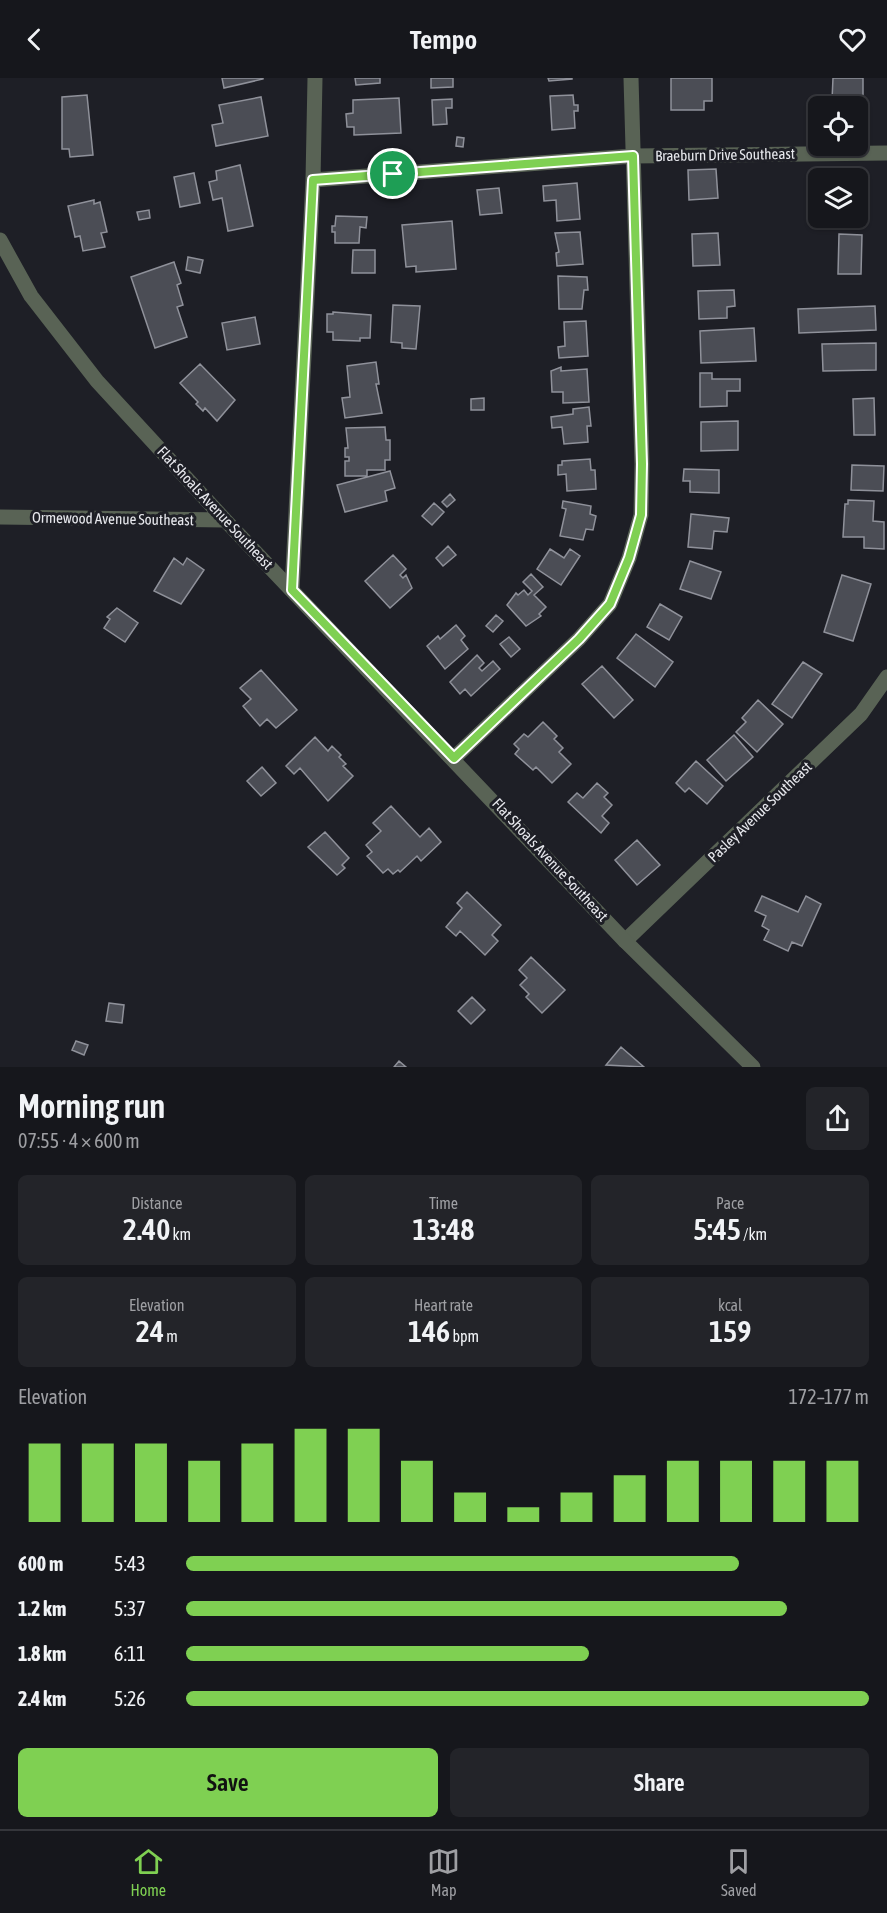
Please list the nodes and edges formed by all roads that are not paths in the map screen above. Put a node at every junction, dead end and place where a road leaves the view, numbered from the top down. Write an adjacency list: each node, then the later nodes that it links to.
1 (315, 78): 5 (street)
2 (631, 78): 4 (street)
3 (887, 153): 4 (street, Braeburn Drive Southeast)
4 (633, 156): 5 (street, Braeburn Drive Southeast); 11 (street)
5 (313, 180): 9 (street)
6 (0, 240): 8 (street, Flat Shoals Avenue Southeast)
7 (0, 517): 8 (street, Ormewood Avenue Southeast)
8 (225, 520): 9 (street, Flat Shoals Avenue Southeast)
9 (292, 590): 11 (street, Flat Shoals Avenue Southeast)
10 (887, 677): 12 (street, Pasley Avenue Southeast)
11 (454, 758): 12 (street, Flat Shoals Avenue Southeast)
12 (625, 941): 13 (street, Flat Shoals Avenue Southeast)
13 (753, 1067)

